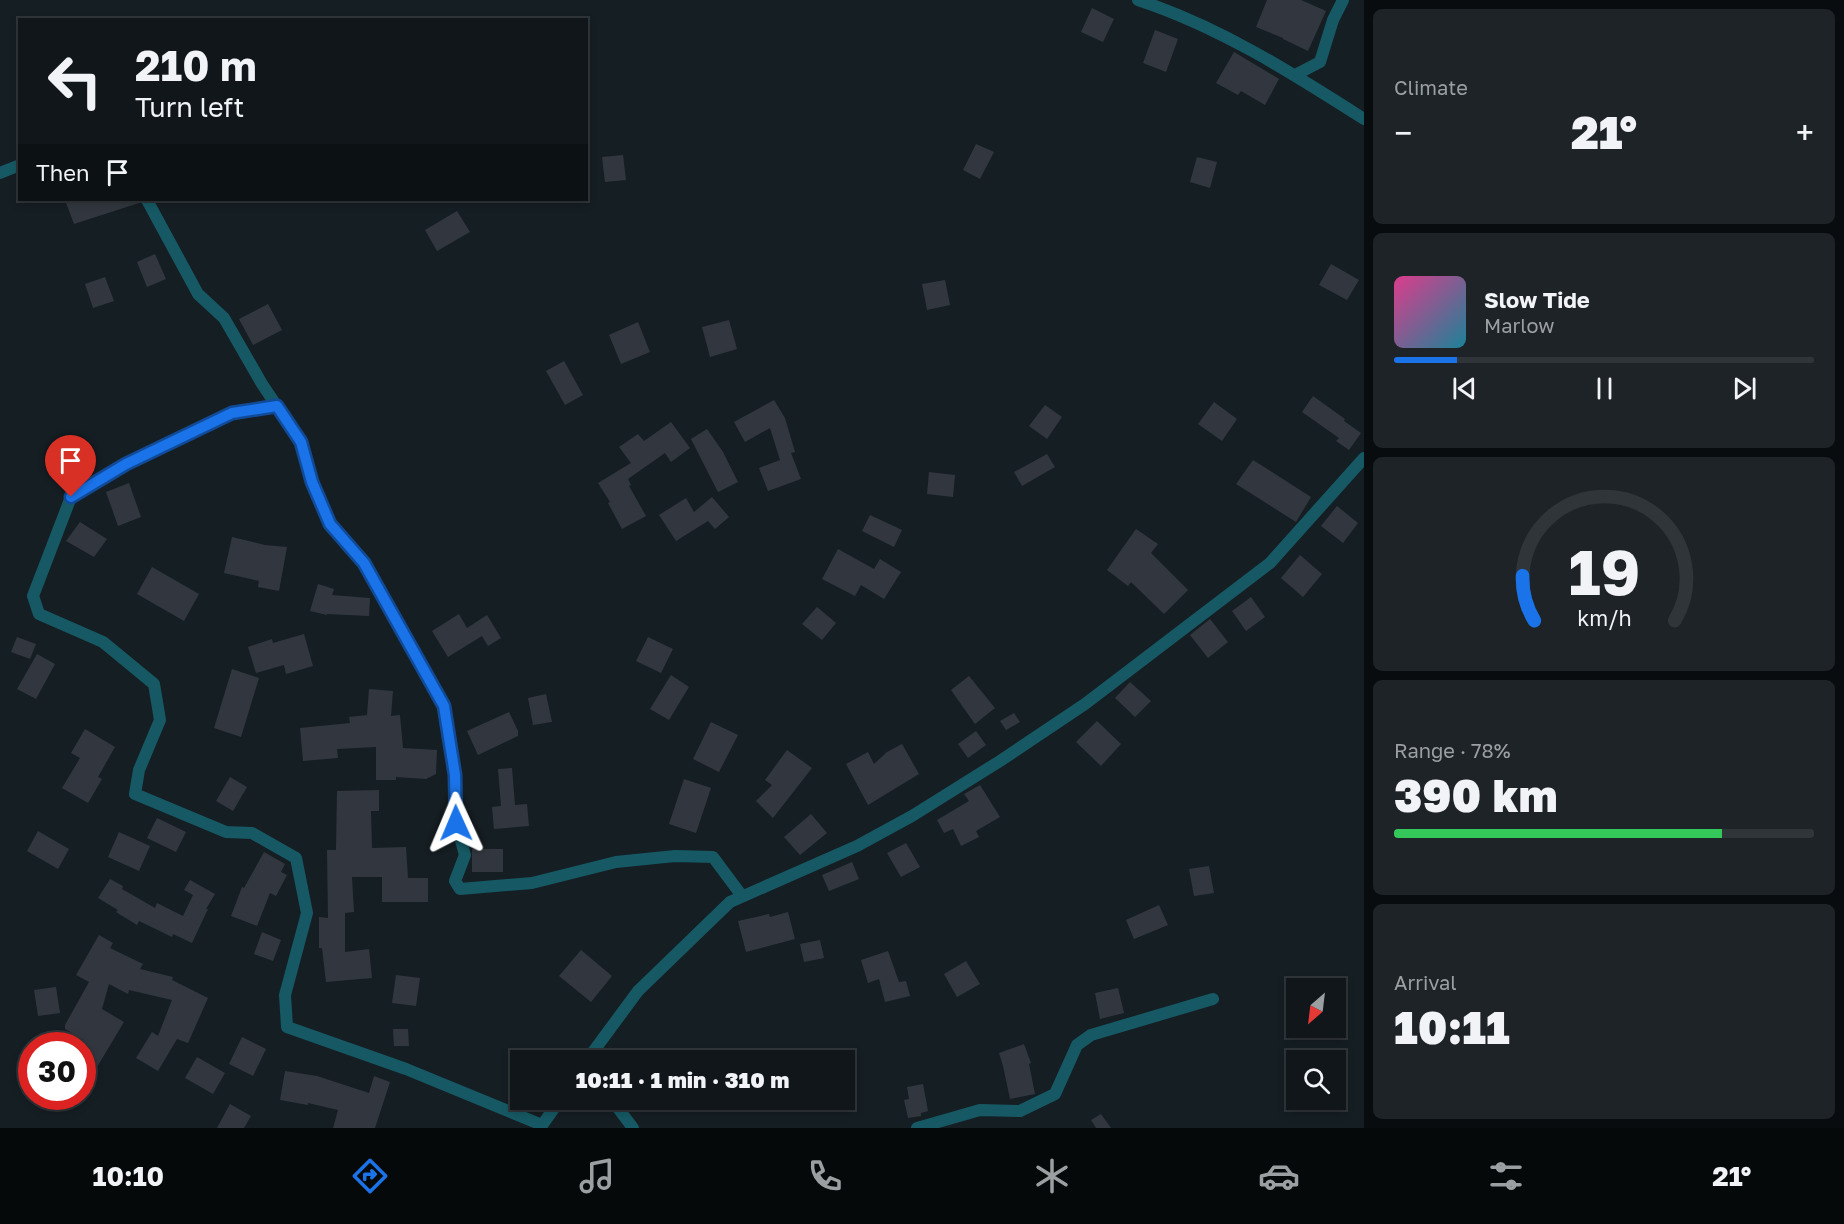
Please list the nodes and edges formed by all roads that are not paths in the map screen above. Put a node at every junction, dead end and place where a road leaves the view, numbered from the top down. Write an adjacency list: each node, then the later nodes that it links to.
1 (1138, 0): 3 (street)
2 (1343, 0): 3 (street)
3 (1296, 75): 4 (street)
4 (1364, 118)
5 (18, 166): 6 (street)
6 (0, 172)
7 (148, 201): 8 (street)
8 (277, 406): 10 (street); 15 (street)
9 (1364, 458): 10 (street)
10 (742, 896): 12 (street)
11 (1213, 999): 17 (street)
12 (594, 1050)
13 (553, 1110): 15 (street)
14 (620, 1110): 16 (street)
15 (541, 1127)
16 (633, 1128)
17 (917, 1128)

